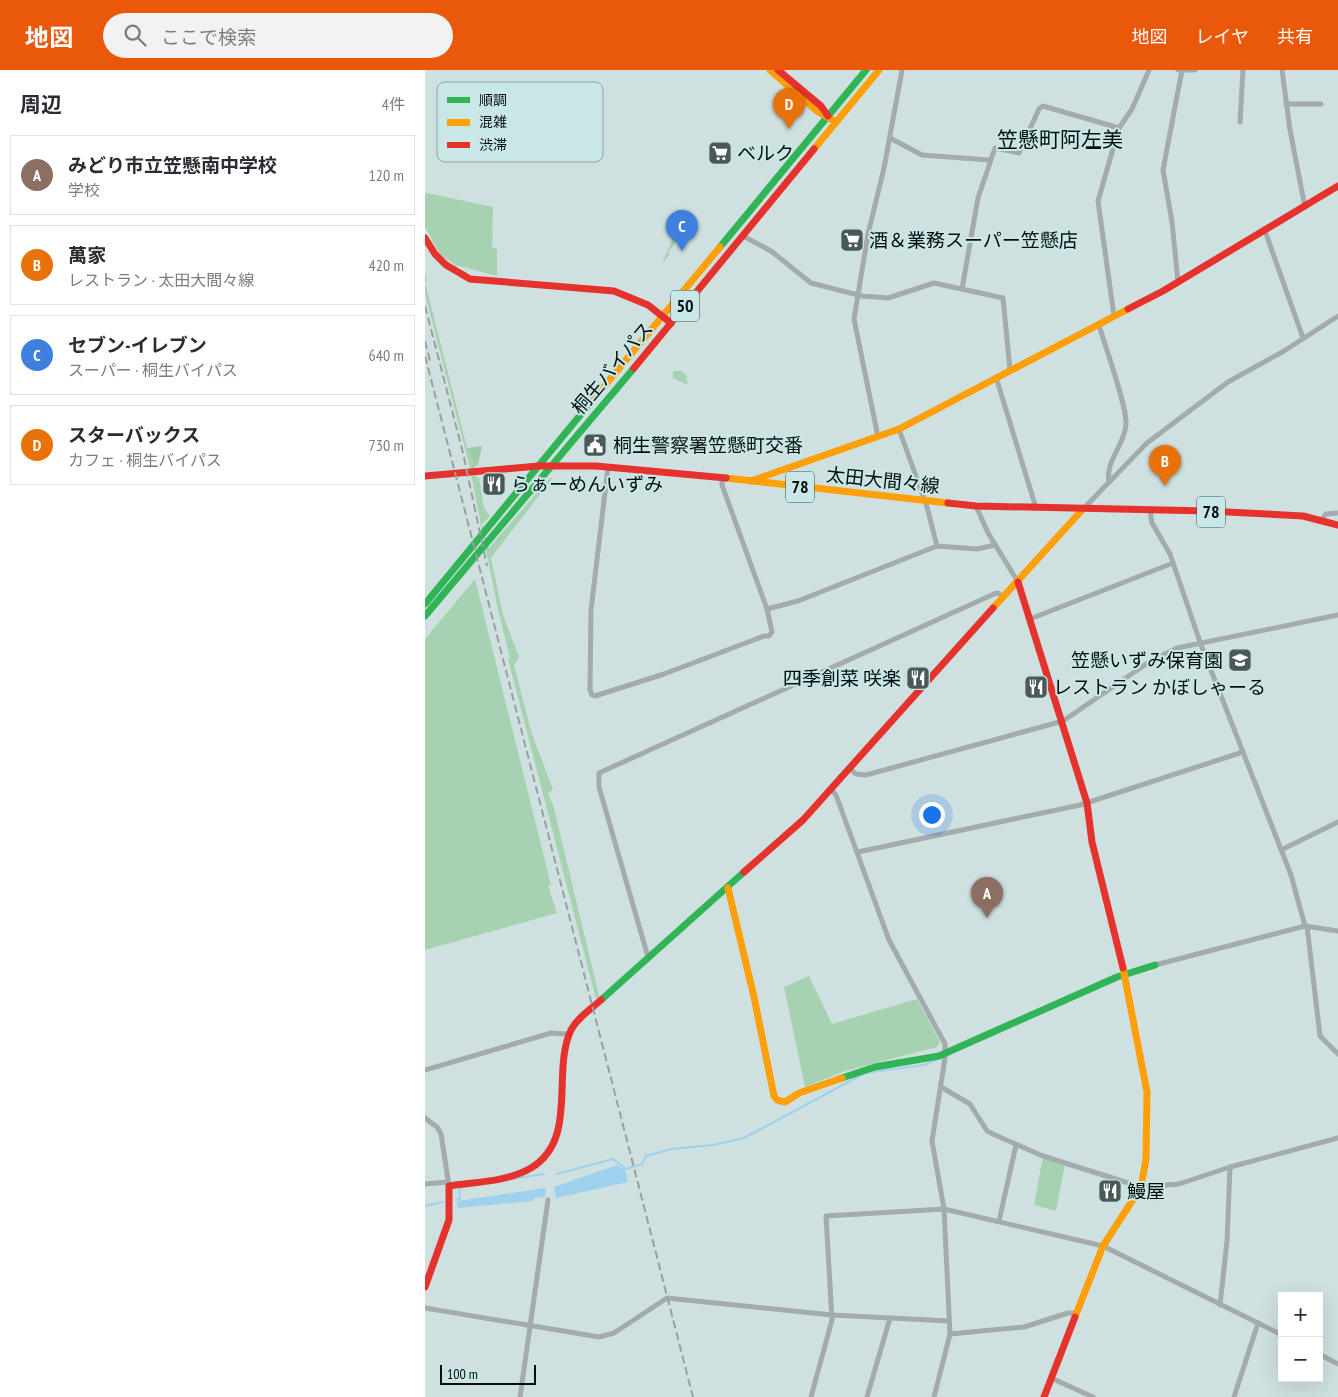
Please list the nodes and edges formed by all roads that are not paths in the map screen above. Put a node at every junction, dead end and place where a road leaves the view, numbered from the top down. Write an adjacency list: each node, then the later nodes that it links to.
1 (770, 70): 13 (main road)
2 (778, 70): 13 (main road)
3 (866, 70): 13 (main road, 桐生バイパス / 50)
4 (879, 70): 14 (main road, 桐生バイパス / 50)
5 (902, 70): 17 (street)
6 (1149, 70): 16 (street)
7 (1180, 70): 8 (street); 24 (street)
8 (1195, 70)
9 (1243, 70): 15 (street)
10 (1282, 70): 11 (street)
11 (1286, 104): 12 (street); 20 (street)
12 (1321, 104)
13 (828, 116): 14 (main road); 29 (main road, 桐生バイパス / 50)
14 (836, 122): 22 (main road, 桐生バイパス / 50)
15 (1240, 122)
16 (1119, 128): 18 (street); 27 (street)
17 (890, 138): 18 (street); 26 (street)
18 (989, 160): 25 (street)
19 (1338, 186): 20 (main road)
20 (1305, 207): 21 (main road)
21 (1265, 231): 24 (main road); 32 (street)
22 (743, 236): 26 (street); 30 (main road, 桐生バイパス / 50)
23 (425, 238): 29 (main road)
24 (1178, 282): 27 (main road)
25 (962, 289): 26 (street); 33 (street)
26 (858, 295): 36 (street)
27 (1114, 316): 31 (main road)
28 (1338, 316): 32 (street)
29 (663, 317): 30 (main road); 37 (main road, 桐生バイパス / 50)
30 (671, 323): 38 (main road, 桐生バイパス / 50)
31 (1099, 325): 33 (main road); 43 (street)
32 (1303, 338): 43 (street)
33 (1010, 370): 34 (main road)
34 (996, 377): 35 (main road); 46 (street)
35 (899, 429): 36 (main road); 44 (street)
36 (878, 438): 42 (main road)
37 (538, 466): 38 (main road, 太田大間々線 / 78); 40 (main road, 太田大間々線 / 78); 57 (main road, 桐生バイパス / 50)
38 (551, 466): 39 (main road, 太田大間々線 / 78); 60 (main road, 桐生バイパス / 50)
39 (608, 466): 41 (main road, 太田大間々線 / 78); 58 (street)
40 (425, 476)
41 (722, 478): 42 (main road, 太田大間々線 / 78); 58 (street)
42 (751, 481): 44 (main road, 太田大間々線 / 78)
43 (1109, 482): 47 (street)
44 (924, 501): 45 (main road, 太田大間々線 / 78); 53 (street)
45 (977, 506): 46 (main road, 太田大間々線 / 78); 52 (street)
46 (1036, 508): 47 (main road, 太田大間々線 / 78)
47 (1083, 509): 48 (main road, 太田大間々線 / 78); 55 (main road)
48 (1150, 510): 50 (main road, 太田大間々線 / 78); 54 (street)
49 (1338, 513): 50 (street)
50 (1322, 519): 51 (main road, 太田大間々線 / 78)
51 (1338, 525)
52 (995, 545): 53 (street); 55 (street)
53 (937, 546): 58 (street)
54 (1173, 563): 61 (street); 62 (street)
55 (1018, 582): 56 (main road); 61 (main road)
56 (1004, 597): 65 (main road); 74 (street)
57 (425, 604)
58 (767, 609)
59 (1338, 615): 62 (street)
60 (425, 616)
61 (1030, 619): 63 (main road)
62 (1200, 642): 63 (street); 64 (street)
63 (1063, 721): 65 (street); 67 (main road)
64 (1243, 752): 67 (street); 69 (street)
65 (850, 769): 66 (main road)
66 (831, 790): 70 (street); 71 (main road)
67 (1087, 803): 70 (street); 76 (main road)
68 (1338, 822): 69 (street)
69 (1281, 850): 72 (street)
70 (858, 852): 78 (street)
71 (728, 888): 74 (main road); 78 (main road)
72 (1306, 926): 73 (street); 75 (street); 79 (street)
73 (1338, 931)
74 (648, 957): 77 (main road)
75 (1155, 965): 76 (main road)
76 (1124, 974): 78 (main road); 88 (main road)
77 (568, 1034): 80 (street); 87 (main road)
78 (946, 1052): 81 (street)
79 (1338, 1054)
80 (425, 1070)
81 (941, 1087): 84 (street); 90 (street)
82 (425, 1118): 87 (street)
83 (1338, 1138): 85 (street)
84 (1016, 1145): 88 (street); 91 (street)
85 (1229, 1167): 88 (street); 94 (street)
86 (425, 1184): 87 (street)
87 (449, 1184): 93 (main road)
88 (1141, 1188): 92 (main road)
89 (548, 1200): 100 (street)
90 (944, 1209): 91 (street); 97 (street); 99 (street)
91 (999, 1221): 92 (street)
92 (1103, 1246): 94 (street); 96 (main road)
93 (425, 1287)
94 (1220, 1305): 101 (street)
95 (425, 1308): 100 (street)
96 (1076, 1313): 103 (street); 106 (main road)
97 (832, 1315): 98 (street); 100 (street); 108 (street)
98 (889, 1318): 99 (street); 109 (street)
99 (949, 1321): 103 (street)
100 (531, 1324): 107 (street)
101 (1258, 1324): 102 (street); 113 (street)
102 (1278, 1333)
103 (950, 1334): 110 (street)
104 (1323, 1356): 105 (street)
105 (1338, 1364)
106 (1051, 1378): 111 (main road); 112 (street)
107 (520, 1397)
108 (811, 1397)
109 (867, 1397)
110 (934, 1397)
111 (1044, 1397)
112 (1093, 1397)
113 (1234, 1397)

